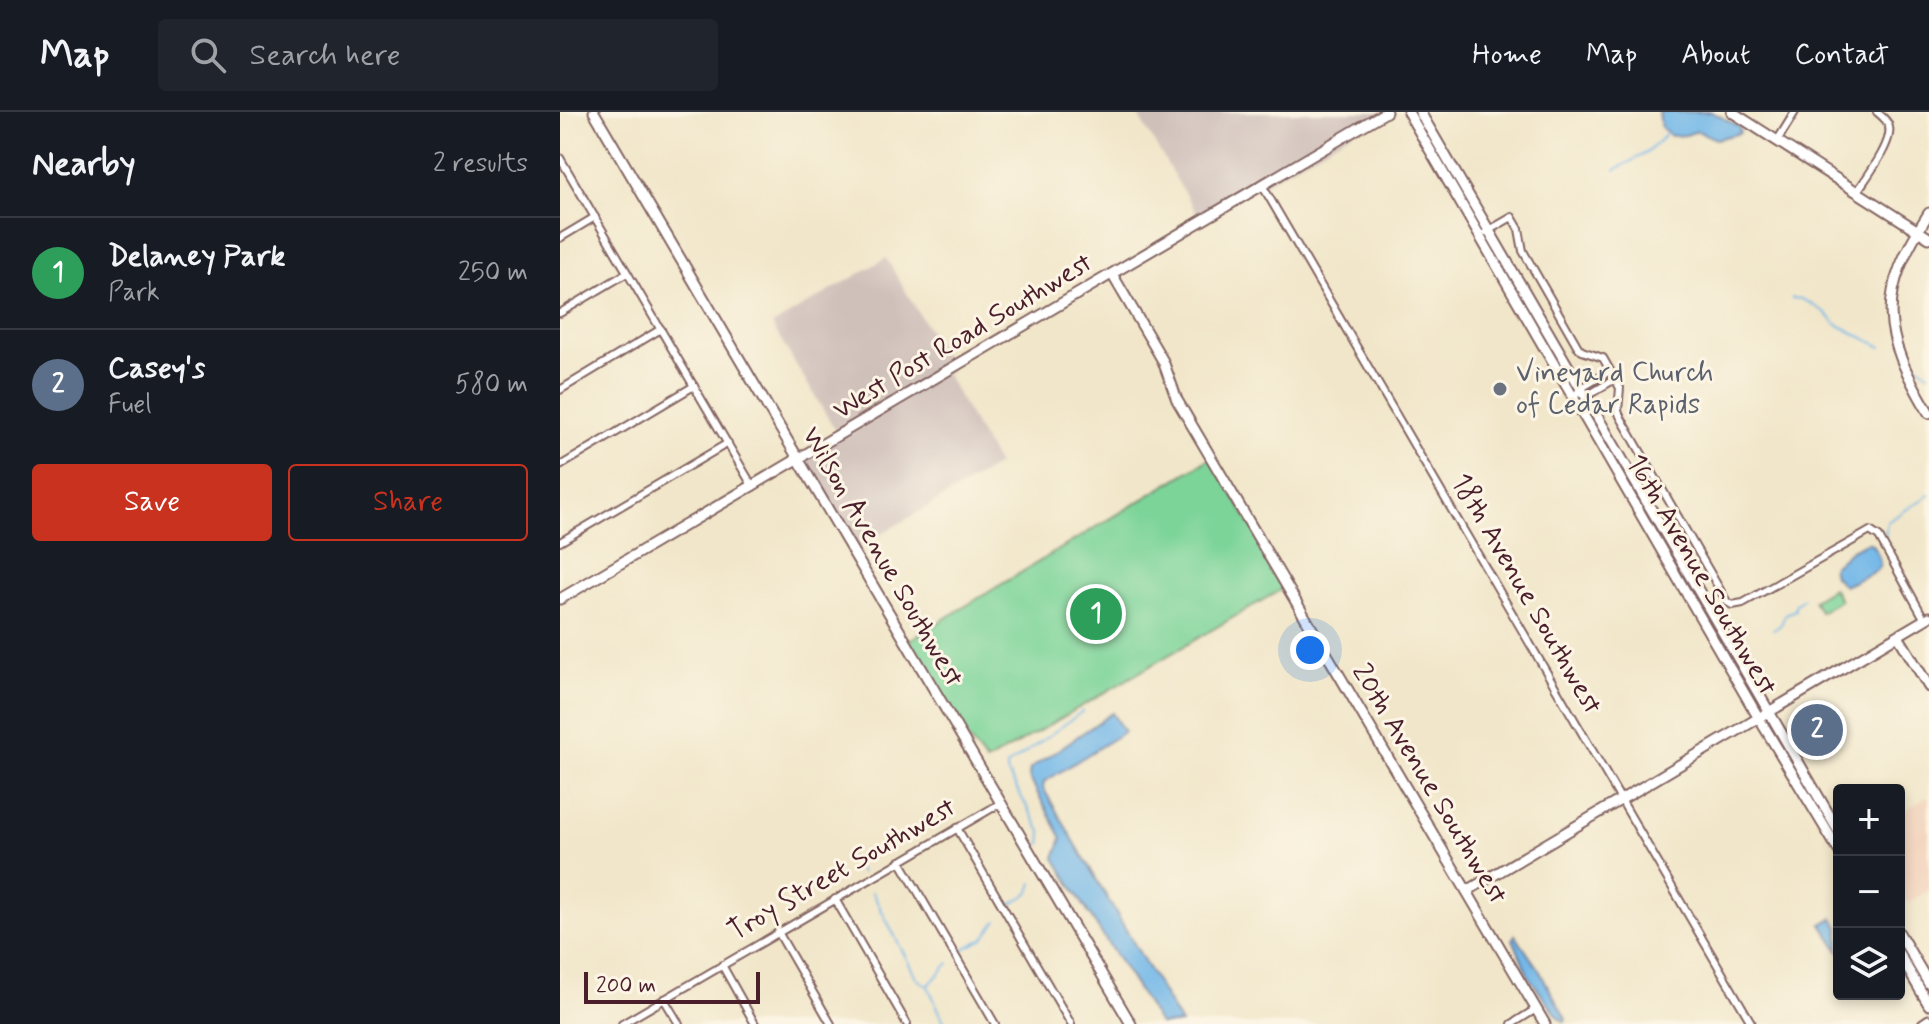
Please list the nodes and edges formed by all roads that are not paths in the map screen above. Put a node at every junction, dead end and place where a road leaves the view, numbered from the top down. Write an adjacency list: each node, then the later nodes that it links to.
1 (594, 112): 30 (street, Wilson Avenue Southwest)
2 (1386, 112): 10 (street, West Post Road Southwest)
3 (1408, 112): 15 (street, 16th Avenue Southwest)
4 (1420, 112): 15 (street, 16th Avenue Southwest)
5 (1732, 112): 8 (street)
6 (1795, 112): 8 (street)
7 (1877, 112): 11 (street)
8 (1777, 141): 11 (street)
9 (560, 160): 13 (street)
10 (1262, 185): 19 (street, West Post Road Southwest); 40 (street, 18th Avenue Southwest)
11 (1857, 192): 14 (street)
12 (1929, 213): 14 (street)
13 (595, 217): 16 (street); 18 (street)
14 (1918, 230): 17 (street); 28 (street)
15 (1484, 233): 22 (street); 26 (street, 16th Avenue Southwest); 27 (street, 16th Avenue Southwest)
16 (560, 238)
17 (1929, 238)
18 (627, 273): 20 (street); 21 (street)
19 (1112, 274): 30 (street, West Post Road Southwest); 48 (street, 20th Avenue Southwest)
20 (560, 313)
21 (661, 329): 24 (street); 25 (street)
22 (1610, 371): 23 (street); 26 (street)
23 (1615, 379): 26 (street); 35 (street)
24 (694, 386): 29 (street); 31 (street)
25 (560, 390)
26 (1583, 393): 27 (street); 38 (street, 16th Avenue Southwest)
27 (1574, 398): 39 (street, 16th Avenue Southwest)
28 (1929, 413)
29 (728, 443): 32 (street); 33 (street)
30 (799, 460): 32 (street, West Post Road Southwest); 41 (street, Wilson Avenue Southwest)
31 (560, 466)
32 (753, 487): 34 (street, West Post Road Southwest)
33 (560, 542)
34 (560, 599)
35 (1927, 619): 36 (street)
36 (1898, 636): 37 (street); 38 (street)
37 (1929, 687)
38 (1768, 713): 39 (street); 43 (street, 16th Avenue Southwest)
39 (1759, 719): 40 (street); 42 (street, 16th Avenue Southwest)
40 (1621, 800): 48 (street); 69 (street, 18th Avenue Southwest)
41 (1001, 803): 44 (street, Troy Street Southwest); 66 (street, Wilson Avenue Southwest)
42 (1816, 813): 45 (street); 46 (street, 16th Avenue Southwest)
43 (1833, 822)
44 (957, 828): 47 (street, Troy Street Southwest); 65 (street)
45 (1833, 830)
46 (1833, 841)
47 (900, 861): 49 (street, Troy Street Southwest); 64 (street)
48 (1467, 891): 57 (street, 20th Avenue Southwest)
49 (835, 899): 50 (street, Troy Street Southwest); 63 (street)
50 (778, 932): 53 (street, Troy Street Southwest); 62 (street)
51 (1905, 943): 54 (street)
52 (1905, 964): 56 (street)
53 (722, 965): 55 (street, Troy Street Southwest); 61 (street)
54 (1929, 984)
55 (664, 999): 59 (street, Troy Street Southwest); 60 (street)
56 (1929, 1005)
57 (1536, 1009): 67 (street); 68 (street, 20th Avenue Southwest)
58 (1929, 1020): 70 (street)
59 (622, 1024)
60 (679, 1024)
61 (755, 1024)
62 (831, 1024)
63 (907, 1024)
64 (995, 1024)
65 (1071, 1024)
66 (1131, 1024)
67 (1512, 1024)
68 (1545, 1024)
69 (1752, 1024)
70 (1923, 1024)

